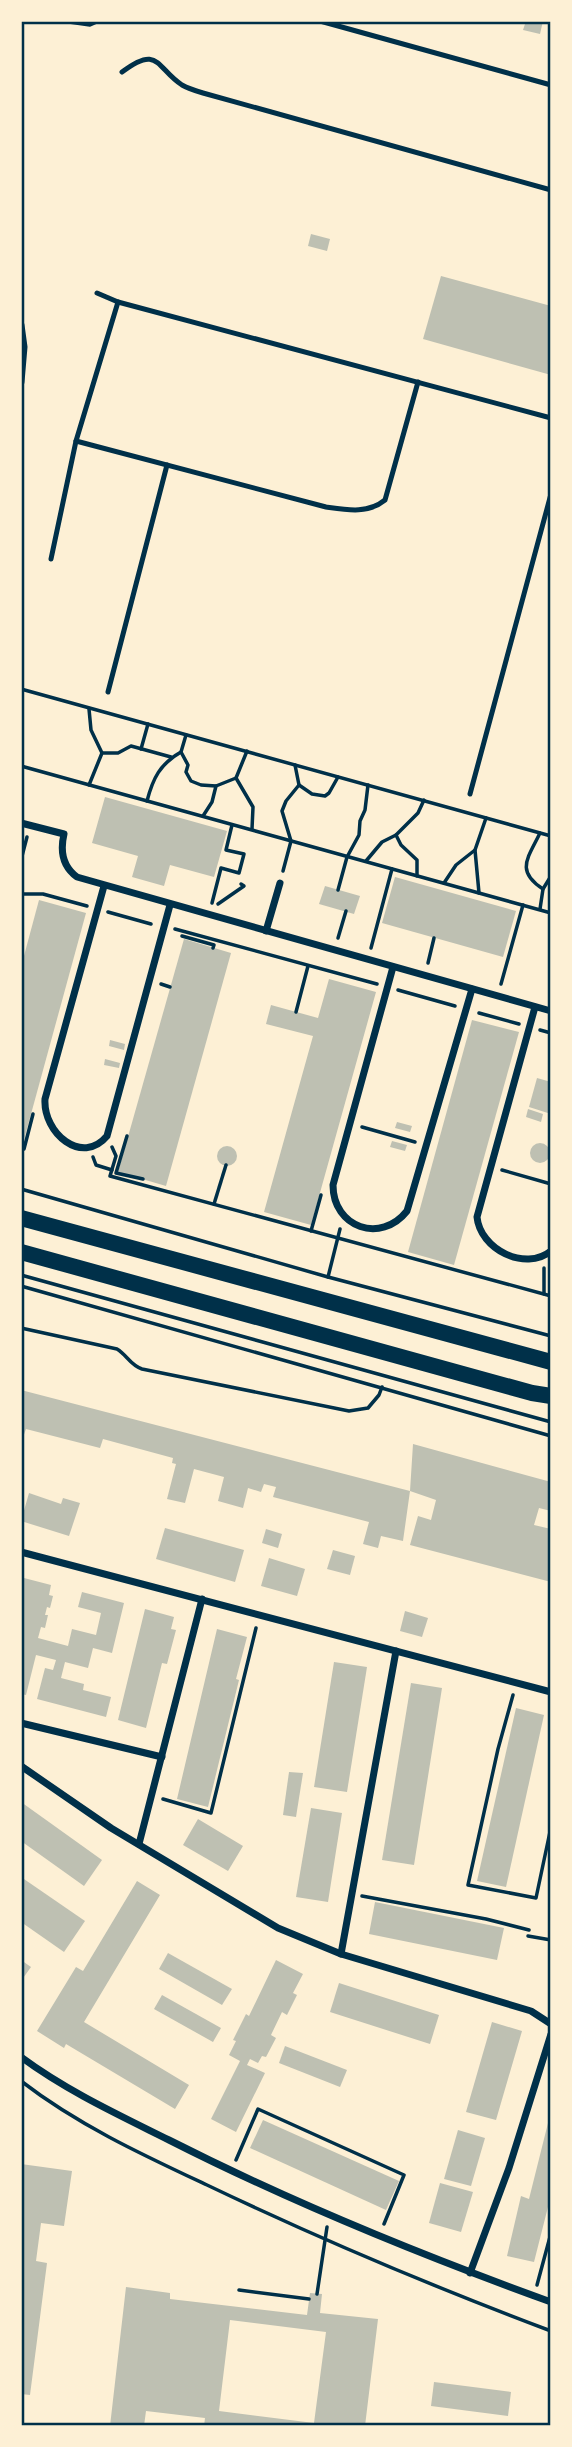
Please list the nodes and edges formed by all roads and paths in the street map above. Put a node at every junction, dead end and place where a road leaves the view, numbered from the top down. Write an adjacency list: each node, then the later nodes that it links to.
1 (62, 21): 2 (path)
2 (99, 21)
3 (320, 21): 5 (lane)
4 (122, 72): 6 (lane)
5 (551, 85)
6 (551, 190)
7 (97, 293): 8 (lane)
8 (118, 302): 11 (lane); 13 (lane)
9 (21, 325): 10 (street)
10 (21, 382)
11 (418, 382): 12 (lane); 14 (lane)
12 (551, 418)
13 (76, 441): 14 (lane); 16 (lane)
14 (167, 465): 18 (lane)
15 (551, 494): 35 (lane)
16 (51, 559)
17 (21, 689): 19 (path)
18 (108, 692)
19 (89, 708): 20 (path); 25 (path)
20 (148, 724): 21 (path); 22 (path)
21 (186, 735): 23 (path); 24 (path)
22 (141, 749): 25 (path); 26 (path)
23 (247, 751): 27 (path); 30 (path)
24 (181, 752): 26 (path); 34 (path)
25 (103, 753): 33 (path)
26 (172, 757): 37 (path)
27 (295, 765): 29 (path); 31 (path)
28 (21, 766): 33 (path)
29 (338, 777): 31 (path); 32 (path)
30 (236, 778): 34 (path); 43 (path)
31 (299, 785): 47 (path)
32 (368, 785): 36 (path); 49 (path)
33 (89, 786): 37 (path)
34 (216, 786): 38 (path)
35 (470, 794)
36 (424, 800): 39 (path); 45 (path)
37 (147, 801): 38 (path)
38 (203, 817): 42 (path)
39 (486, 818): 44 (path); 48 (path)
40 (21, 823): 41 (street)
41 (30, 825): 50 (path); 60 (street)
42 (232, 825): 43 (path); 53 (path)
43 (252, 830): 47 (path)
44 (540, 833): 46 (path); 61 (path)
45 (396, 835): 52 (path); 55 (path)
46 (551, 836)
47 (291, 841): 49 (path); 59 (path)
48 (475, 850): 57 (path); 63 (path)
49 (347, 857): 52 (path); 62 (path)
50 (21, 860)
51 (233, 861): 53 (path)
52 (366, 862): 54 (path)
53 (242, 864): 58 (path)
54 (392, 869): 55 (path); 78 (path)
55 (416, 876): 57 (path)
56 (551, 876): 61 (path)
57 (444, 883): 63 (path)
58 (241, 884)
59 (280, 884): 71 (street)
60 (104, 886): 64 (street); 89 (street)
61 (543, 889): 66 (path)
62 (338, 890)
63 (479, 893): 65 (path)
64 (170, 905): 69 (street); 89 (street)
65 (523, 905): 66 (path); 83 (path)
66 (540, 909): 68 (path)
67 (346, 911): 77 (path)
68 (551, 912)
69 (208, 915): 71 (street); 72 (path)
70 (171, 929): 72 (path)
71 (266, 931): 77 (street)
72 (203, 935): 75 (path)
73 (182, 936): 76 (path)
74 (435, 938): 81 (path)
75 (236, 946)
76 (214, 948)
77 (334, 950): 78 (street)
78 (368, 960): 80 (street)
79 (309, 966): 85 (path)
80 (393, 967): 81 (street); 88 (street)
81 (424, 975): 82 (street)
82 (472, 989): 83 (street); 91 (street)
83 (497, 996): 84 (street)
84 (535, 1007): 86 (street); 95 (street)
85 (296, 1012)
86 (551, 1012)
87 (33, 1114): 92 (path)
88 (350, 1124): 91 (path); 102 (street)
89 (107, 1136): 96 (path)
90 (127, 1136): 97 (path)
91 (426, 1145): 102 (street)
92 (21, 1148)
93 (226, 1165): 101 (path)
94 (96, 1166): 96 (path)
95 (490, 1166): 98 (path); 107 (street)
96 (112, 1170): 101 (path)
97 (143, 1179)
98 (551, 1184)
99 (21, 1189): 109 (path)
100 (322, 1192): 104 (path)
101 (214, 1204): 104 (path)
102 (343, 1216): 105 (path)
103 (21, 1218): 115 (main road)
104 (311, 1231): 105 (path)
105 (338, 1238): 109 (path); 112 (path)
106 (21, 1252): 117 (main road)
107 (548, 1253): 112 (path)
108 (21, 1275): 118 (path)
109 (328, 1277): 114 (path)
110 (21, 1286): 116 (path)
111 (551, 1288): 112 (path)
112 (548, 1295)
113 (21, 1328): 116 (path)
114 (551, 1336)
115 (551, 1362)
116 (382, 1387): 119 (path)
117 (551, 1396)
118 (551, 1422)
119 (551, 1436)
120 (21, 1552): 121 (street)
121 (202, 1599): 122 (street); 127 (street)
122 (259, 1614): 123 (street); 129 (path)
123 (396, 1651): 124 (street); 132 (street)
124 (516, 1683): 125 (street); 130 (path)
125 (551, 1692)
126 (21, 1723): 127 (street)
127 (162, 1757): 129 (street)
128 (21, 1766): 131 (street)
129 (152, 1794): 131 (street)
130 (551, 1827)
131 (139, 1844): 136 (street)
132 (353, 1895): 133 (path); 136 (street)
133 (529, 1930)
134 (528, 1936): 135 (path)
135 (551, 1940)
136 (341, 1954): 137 (street)
137 (551, 2024)
138 (551, 2034): 146 (street)
139 (21, 2057): 141 (street)
140 (21, 2081): 145 (path)
141 (231, 2171): 142 (street); 144 (path)
142 (330, 2214): 144 (street); 145 (path)
143 (551, 2233): 149 (path)
144 (379, 2236): 146 (street)
145 (323, 2240): 148 (path); 152 (path)
146 (470, 2273): 149 (street)
147 (239, 2290): 150 (path)
148 (317, 2294)
149 (534, 2296): 151 (street)
150 (309, 2299)
151 (551, 2302)
152 (551, 2331)

